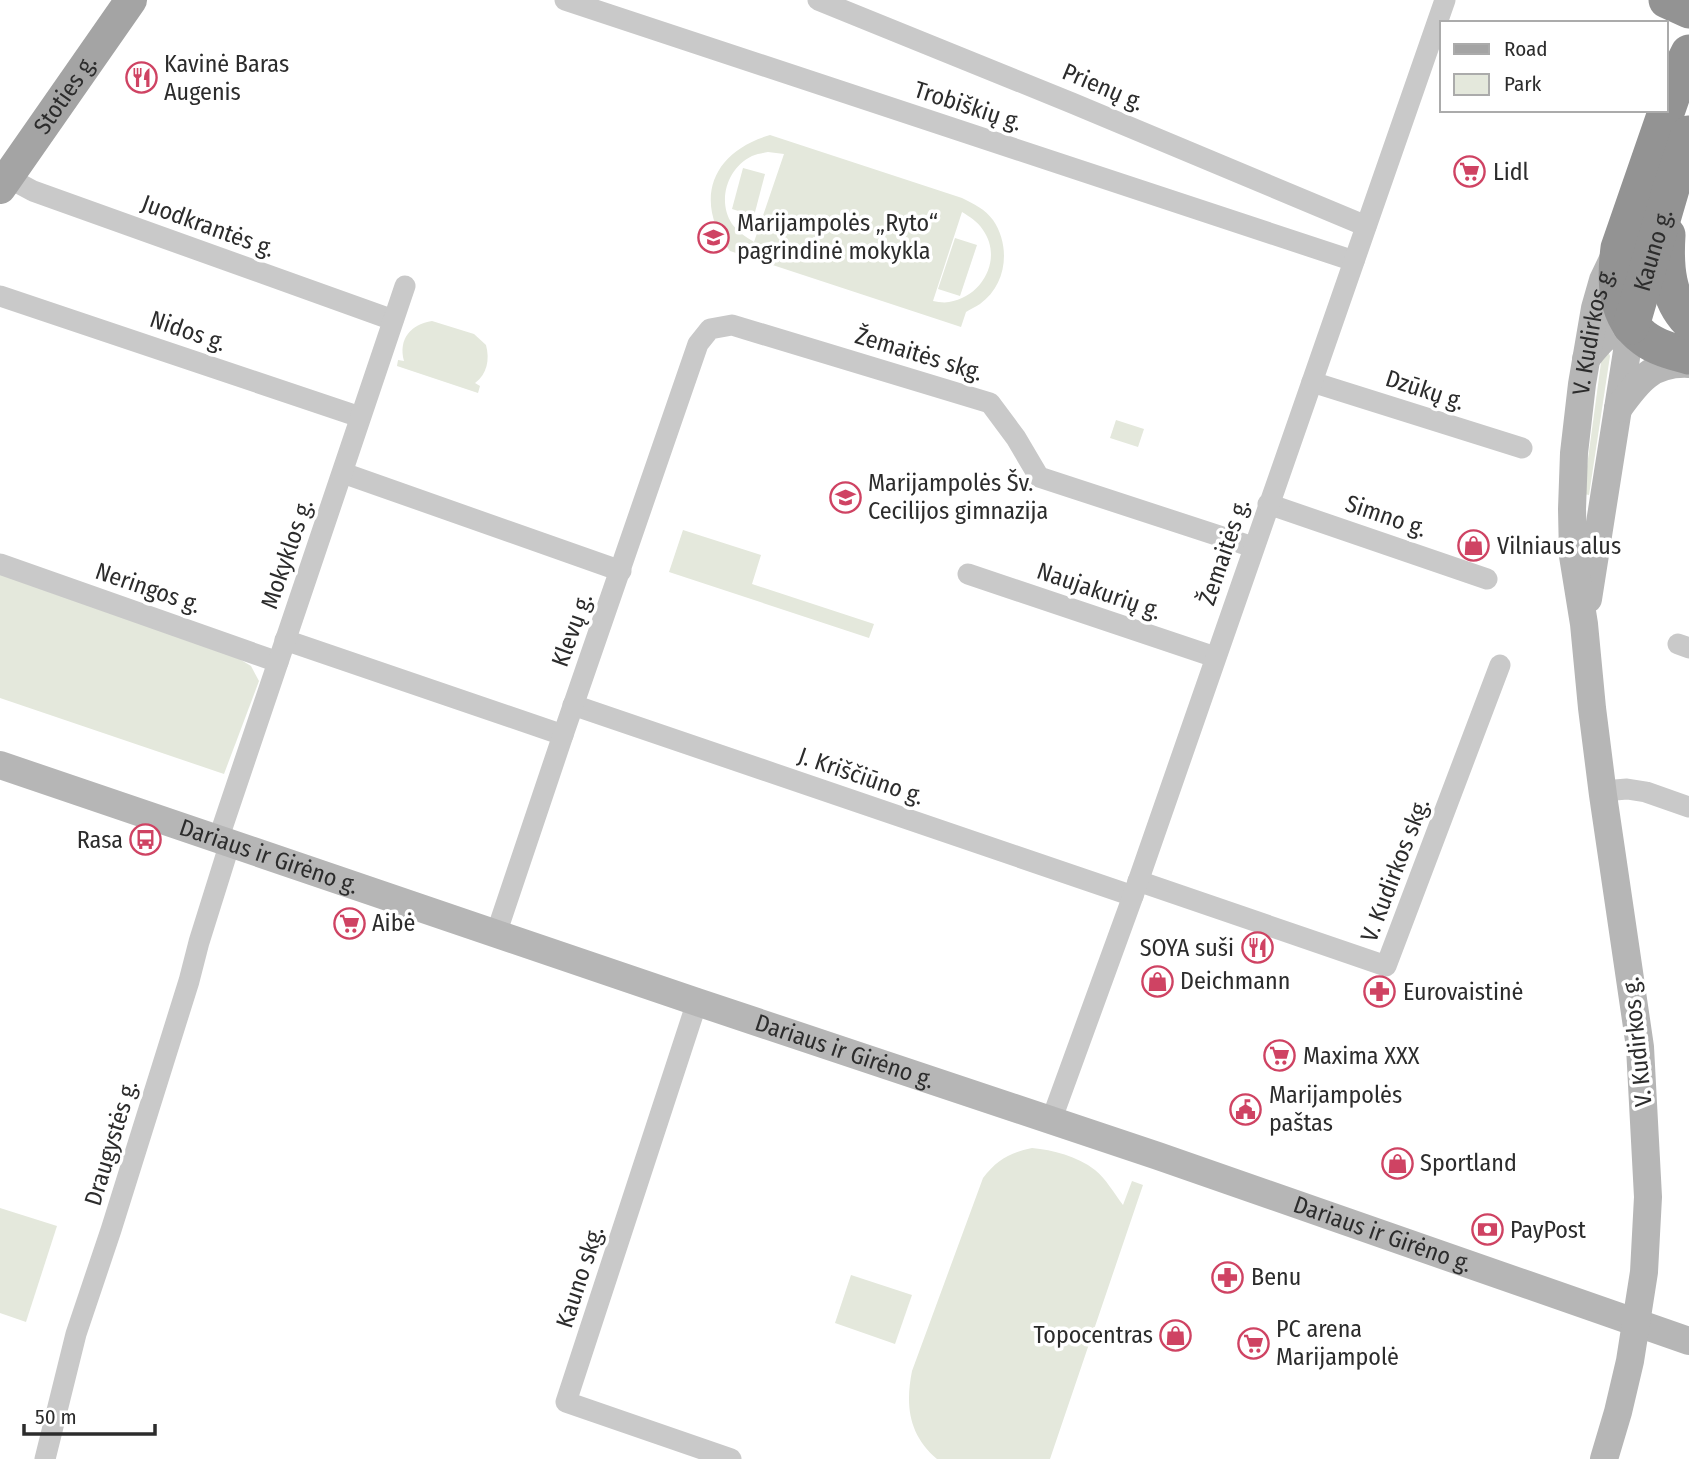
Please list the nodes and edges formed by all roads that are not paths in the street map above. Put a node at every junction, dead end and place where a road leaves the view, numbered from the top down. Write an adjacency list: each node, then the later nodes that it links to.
1 (131, 0): 12 (main road, Stoties g.)
2 (565, 0): 15 (street, Trobiškių g.)
3 (818, 0): 13 (street, Prienų g.)
4 (1445, 0): 13 (street, Žemaitės g.)
5 (1667, 0): 6 (highway)
6 (1689, 10)
7 (1689, 53): 8 (highway, V. Kudirkos g.)
8 (1668, 107)
9 (1666, 112): 14 (highway, V. Kudirkos g.)
10 (1689, 134): 11 (highway, Kauno g.)
11 (1673, 182): 19 (highway); 20 (highway, Kauno g.)
12 (4, 183): 18 (street, Juodkrantės g.)
13 (1366, 226): 15 (street, Žemaitės g.)
14 (1619, 248): 20 (highway); 24 (street, V. Kudirkos g.)
15 (1354, 261): 26 (street, Žemaitės g.)
16 (405, 286): 18 (street, Mokyklos g.)
17 (0, 296): 28 (street, Nidos g.)
18 (393, 320): 28 (street, Mokyklos g.)
19 (1689, 321)
20 (1630, 326): 21 (highway); 23 (highway); 24 (street); 27 (street, V. Kudirkos g.)
21 (1689, 335)
22 (698, 344): 32 (street, Žemaitės skg.); 34 (street, Klevų g.)
23 (1689, 356)
24 (1586, 359): 37 (street, V. Kudirkos g.)
25 (1689, 364): 27 (street)
26 (1312, 382): 29 (street, Dzūkų g.); 31 (street, Žemaitės g.)
27 (1617, 411): 37 (street, V. Kudirkos g.)
28 (360, 417): 30 (street, Mokyklos g.)
29 (1522, 448)
30 (342, 473): 34 (street); 38 (street, Mokyklos g.)
31 (1268, 503): 32 (street, Žemaitės g.); 36 (street, Simno g.)
32 (1253, 547): 39 (street, Žemaitės g.)
33 (0, 564): 40 (street, Neringos g.)
34 (621, 570): 42 (street, Klevų g.)
35 (968, 574): 39 (street, Naujakurių g.)
36 (1487, 579)
37 (1584, 624): 45 (street, V. Kudirkos g.)
38 (285, 640): 40 (street, Mokyklos g.); 43 (street)
39 (1215, 657): 48 (street, Žemaitės g.)
40 (278, 662): 47 (street, Mokyklos g.)
41 (1500, 664): 48 (street, V. Kudirkos skg.)
42 (573, 705): 43 (street, Klevų g.); 48 (street, J. Kriščiūno g.)
43 (563, 735): 49 (street, Klevų g.)
44 (0, 765): 47 (street, Dariaus ir Girėno g.)
45 (1603, 791): 46 (street); 52 (street, V. Kudirkos g.)
46 (1689, 807)
47 (224, 842): 49 (street, Dariaus ir Girėno g.); 54 (street, Draugystės g.)
48 (1135, 888): 51 (street, Žemaitės g.)
49 (496, 934): 50 (street, Dariaus ir Girėno g.)
50 (697, 1002): 51 (street, Dariaus ir Girėno g.); 55 (street, Kauno skg.)
51 (1051, 1121): 52 (street, Dariaus ir Girėno g.)
52 (1636, 1323): 53 (street, Dariaus ir Girėno g.); 56 (street, V. Kudirkos g.)
53 (1689, 1341)
54 (45, 1459)
55 (731, 1459)
56 (1604, 1459)

